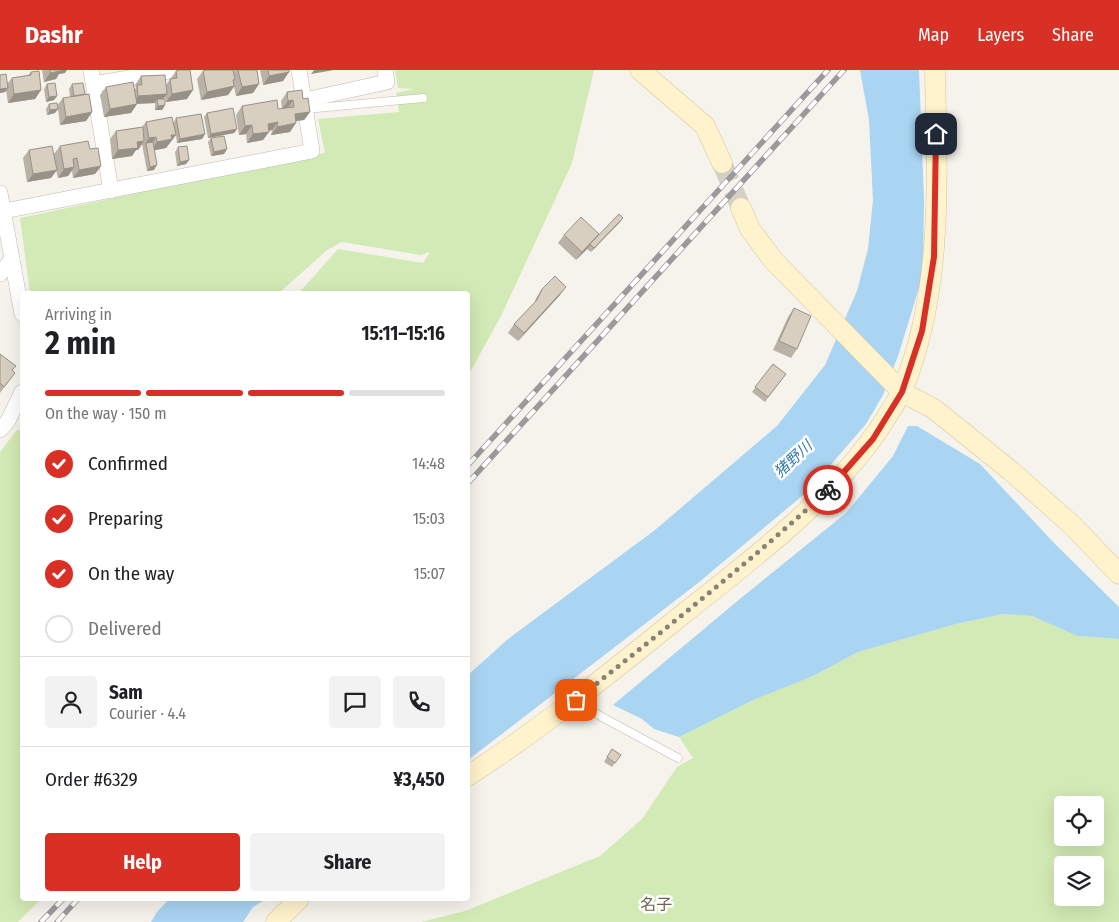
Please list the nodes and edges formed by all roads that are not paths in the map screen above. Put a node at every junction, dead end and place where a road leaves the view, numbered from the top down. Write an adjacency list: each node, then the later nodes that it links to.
1 (174, 70): 6 (street)
2 (299, 70): 8 (street)
3 (385, 70): 8 (street)
4 (640, 70): 9 (main road)
5 (935, 70): 17 (main road)
6 (92, 77): 10 (street)
7 (423, 98): 8 (lane)
8 (305, 105): 10 (street)
9 (722, 163)
10 (110, 191): 13 (street)
11 (0, 193): 13 (street)
12 (741, 208): 17 (main road)
13 (4, 211): 14 (street)
14 (12, 259): 15 (street); 16 (street)
15 (0, 274)
16 (20, 303)
17 (902, 392): 20 (main road); 21 (main road)
18 (20, 396): 19 (street)
19 (0, 430)
20 (1119, 574)
21 (576, 700): 22 (lane); 23 (main road)
22 (678, 758)
23 (470, 775)
24 (298, 901): 25 (main road)
25 (276, 922)

